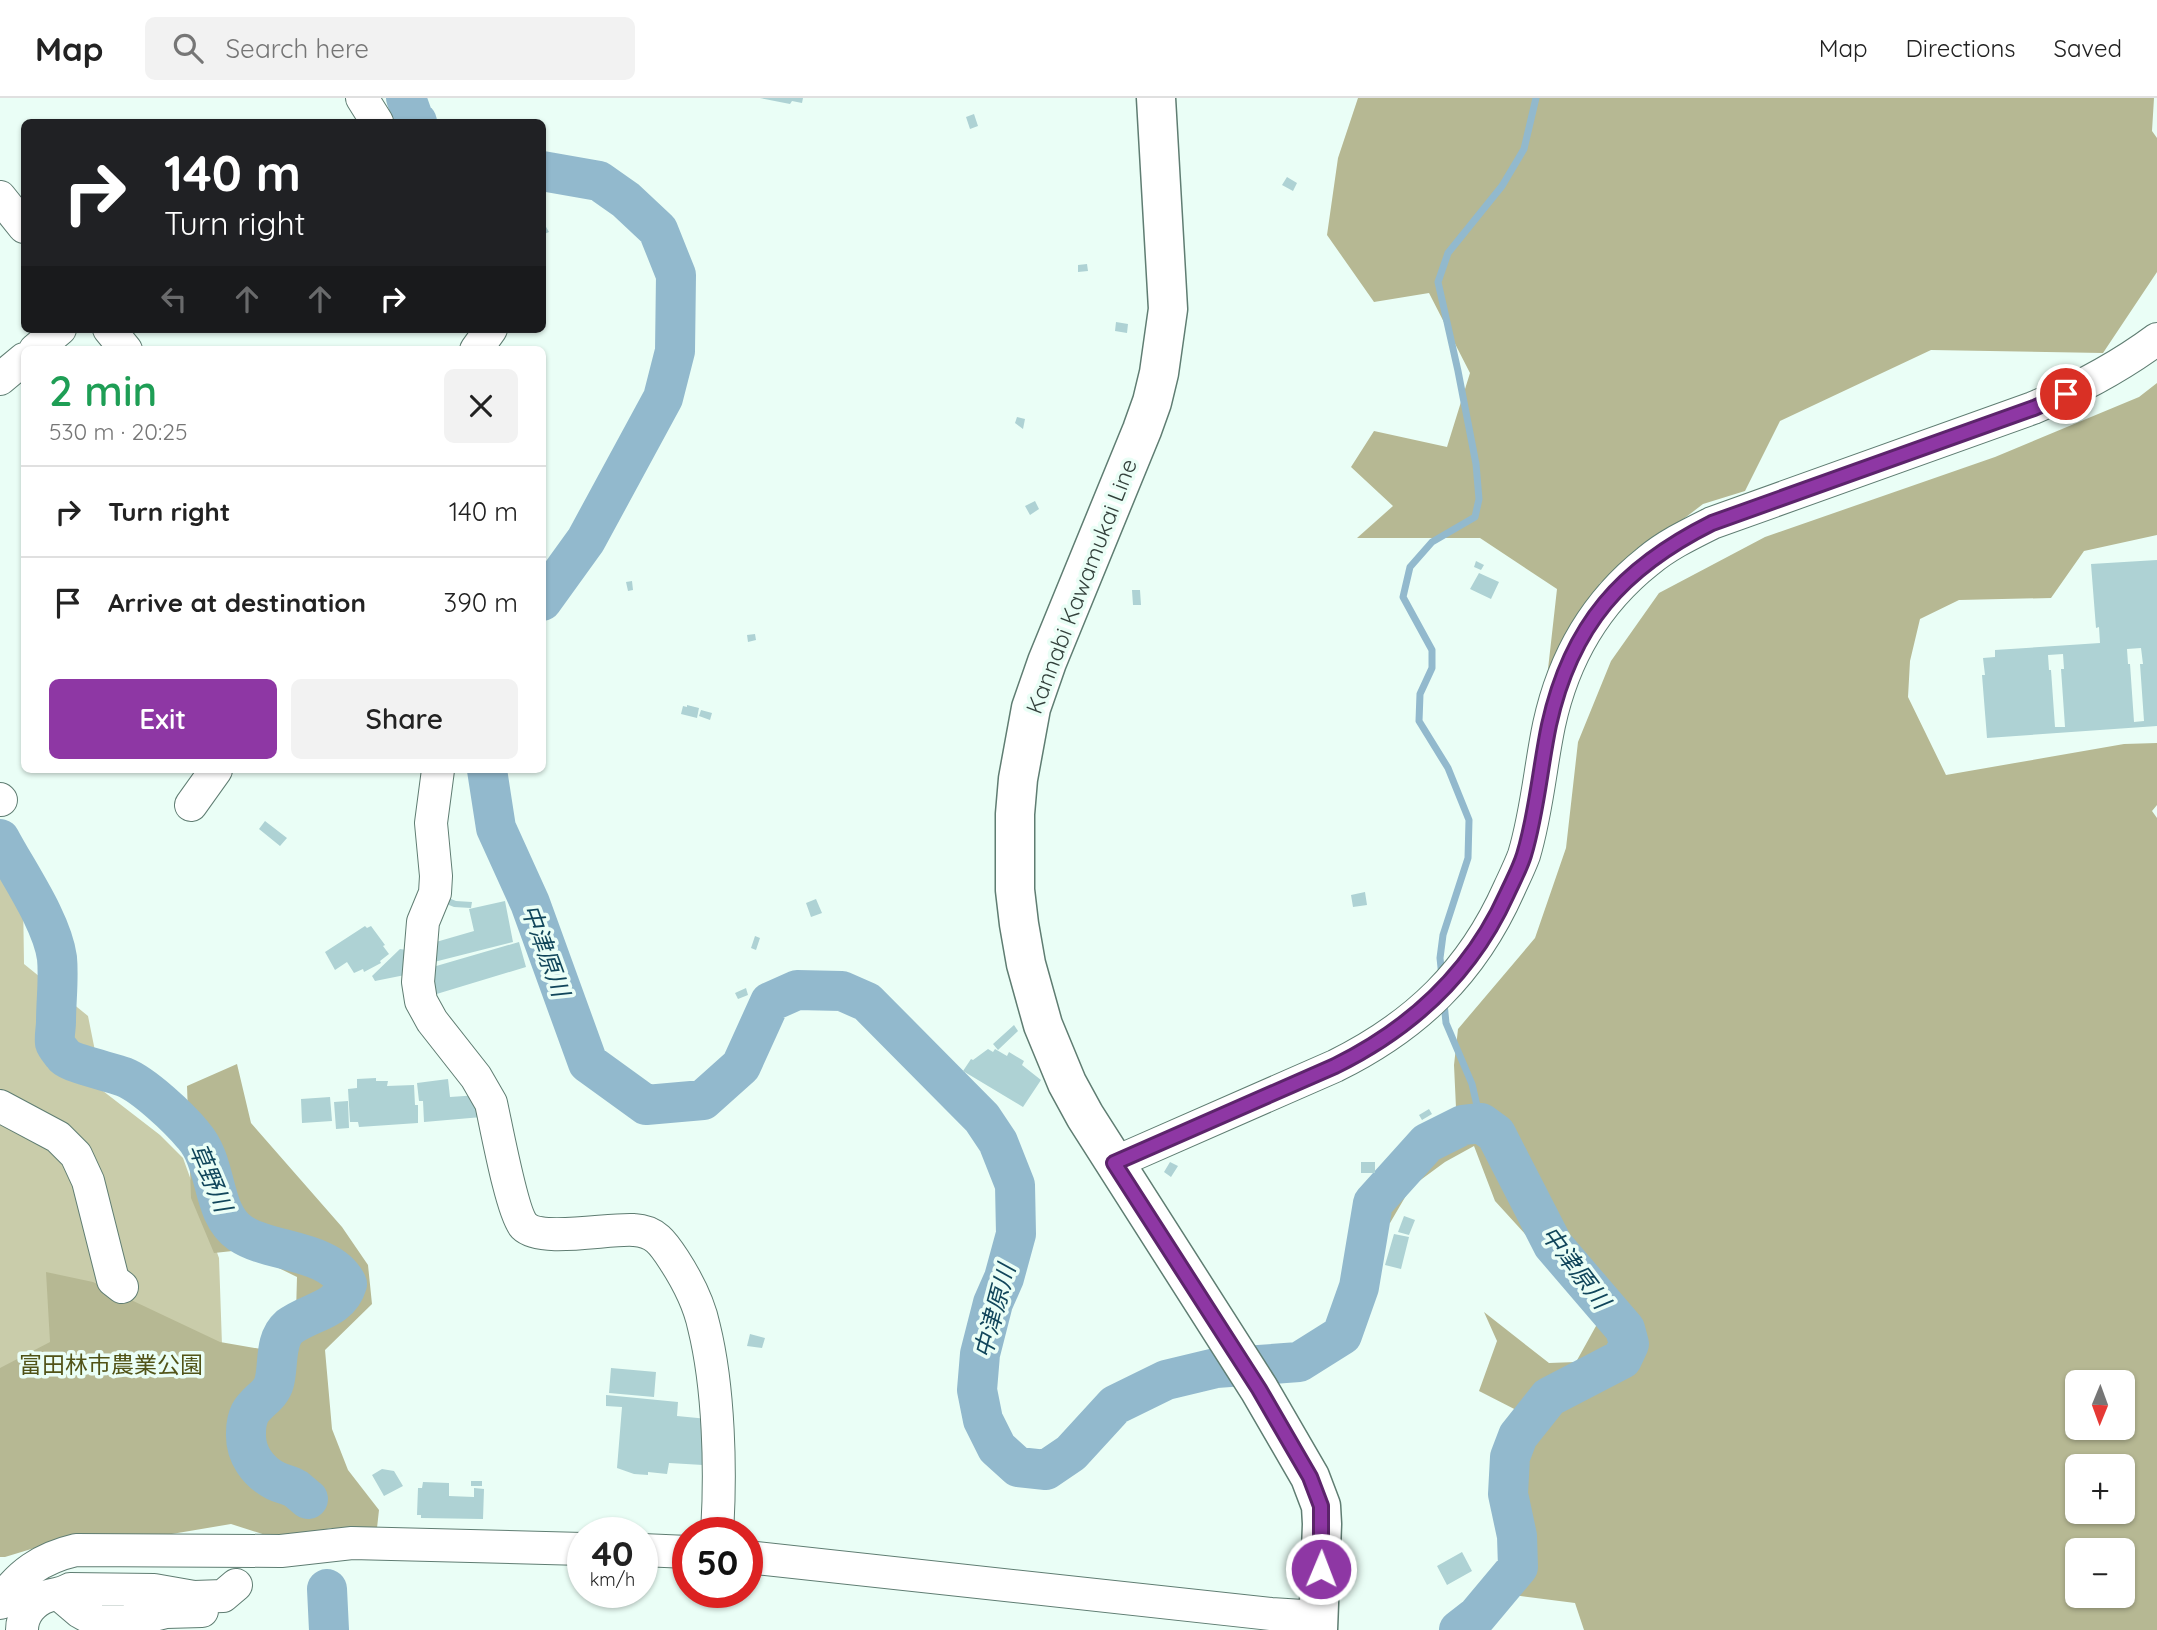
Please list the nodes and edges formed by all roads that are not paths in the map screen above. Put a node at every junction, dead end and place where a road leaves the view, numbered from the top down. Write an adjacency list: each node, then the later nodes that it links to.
1 (362, 98): 3 (street)
2 (1156, 98): 15 (main road, Kannabi Kawamukai Line)
3 (375, 119)
4 (0, 197): 5 (street)
5 (21, 223)
6 (55, 333): 8 (street)
7 (2157, 339): 15 (street)
8 (40, 346)
9 (21, 362): 10 (street)
10 (0, 379)
11 (214, 773): 13 (street)
12 (438, 773): 17 (street)
13 (191, 804)
14 (0, 1106): 16 (street)
15 (1114, 1163): 22 (main road, Kannabi Kawamukai Line)
16 (122, 1287)
17 (717, 1517)
18 (567, 1549): 19 (street)
19 (237, 1550): 21 (street); 23 (street)
20 (763, 1559): 22 (street)
21 (0, 1603)
22 (1319, 1624)
23 (22, 1630)

